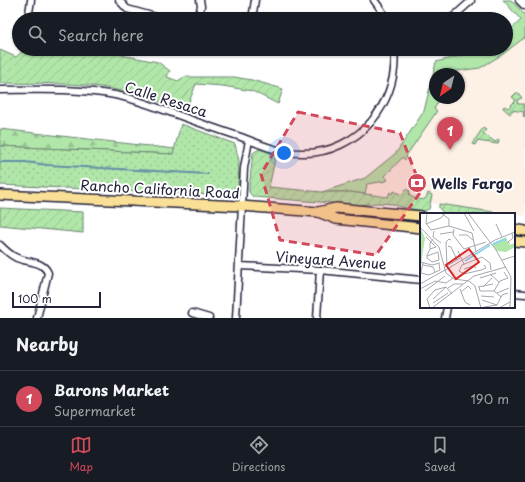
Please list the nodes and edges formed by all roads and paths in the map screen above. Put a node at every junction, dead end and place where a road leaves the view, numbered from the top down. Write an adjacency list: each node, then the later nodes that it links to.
1 (31, 0): 9 (street)
2 (119, 0): 10 (street)
3 (200, 0): 11 (street)
4 (255, 0): 12 (street)
5 (374, 0): 13 (street)
6 (520, 0): 8 (main road)
7 (471, 1): 14 (street)
8 (525, 5)
9 (29, 12)
10 (138, 12)
11 (200, 12)
12 (253, 12)
13 (381, 12)
14 (459, 12)
15 (394, 56): 17 (street, Calle Resaca)
16 (0, 90): 17 (street, Calle Resaca)
17 (249, 140): 19 (street)
18 (0, 195): 19 (main road, Rancho California Road)
19 (241, 206): 20 (main road, Rancho California Road); 30 (street)
20 (318, 212): 21 (main road, Rancho California Road); 22 (main road, Rancho California Road)
21 (420, 216)
22 (369, 223): 23 (main road); 24 (main road, Rancho California Road)
23 (420, 223)
24 (420, 228)
25 (515, 229): 26 (main road)
26 (525, 231)
27 (515, 240): 28 (main road)
28 (525, 242)
29 (0, 246): 37 (street)
30 (239, 266): 31 (street, Vineyard Avenue); 39 (street)
31 (320, 270): 32 (street, Vineyard Avenue); 40 (street)
32 (420, 280)
33 (515, 293): 34 (street)
34 (525, 294)
35 (447, 308): 41 (street)
36 (192, 313): 38 (street)
37 (37, 318)
38 (209, 318)
39 (236, 318)
40 (317, 318)
41 (445, 318)

